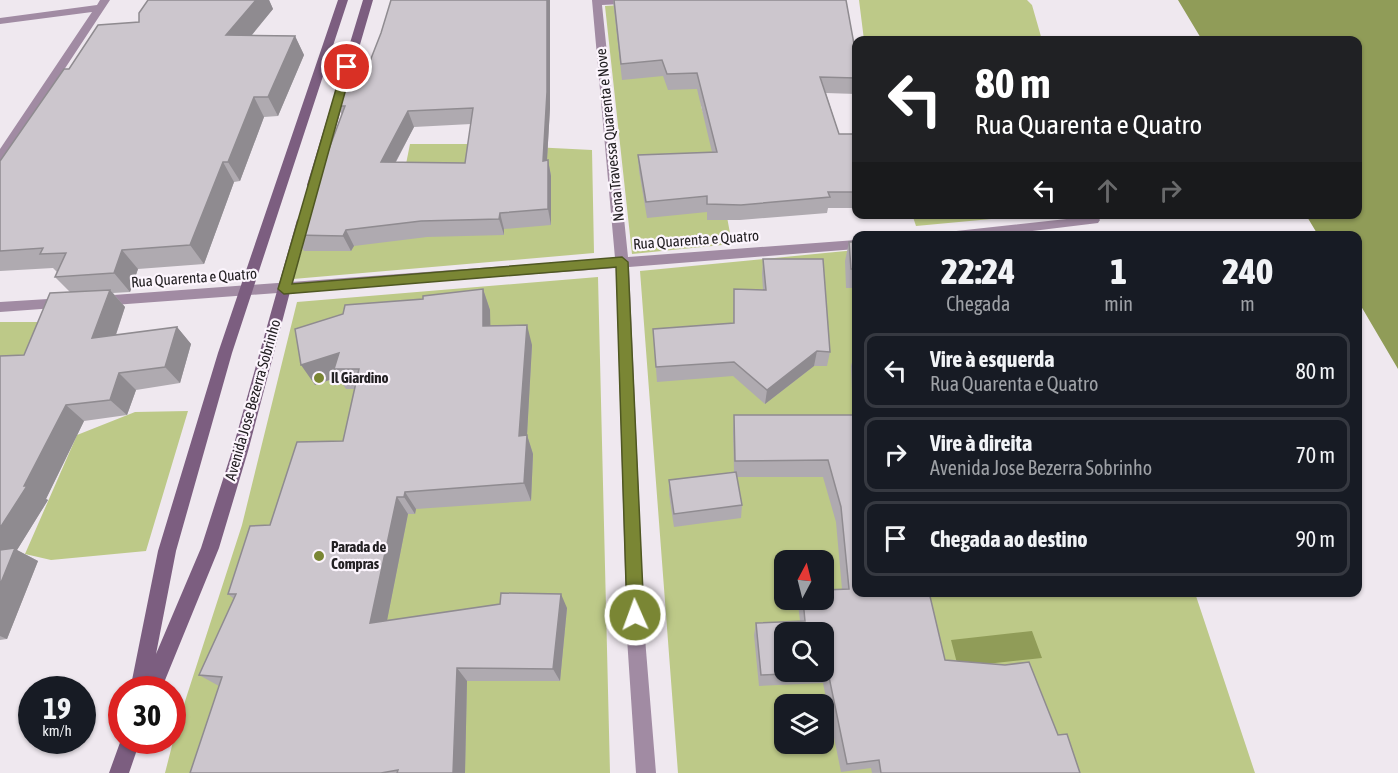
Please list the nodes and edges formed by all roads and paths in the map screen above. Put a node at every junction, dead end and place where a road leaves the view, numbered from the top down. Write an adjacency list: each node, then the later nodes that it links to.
1 (343, 0): 13 (main road)
2 (368, 0): 12 (main road, Avenida Jose Bezerra Sobrinho)
3 (641, 0): 4 (street)
4 (597, 1): 11 (street, Nona Travessa Quarenta e Nove)
5 (102, 4): 6 (street); 7 (street)
6 (0, 21)
7 (0, 158)
8 (1094, 220): 9 (street)
9 (993, 231)
10 (852, 244): 11 (street, Rua Quarenta e Quatro)
11 (622, 262): 12 (street, Rua Quarenta e Quatro); 19 (street, Nona Travessa Quarenta e Nove)
12 (284, 289): 13 (street, Rua Quarenta e Quatro); 16 (main road, Avenida Jose Bezerra Sobrinho)
13 (245, 292): 14 (street, Rua Quarenta e Quatro); 15 (main road)
14 (0, 307)
15 (143, 676)
16 (157, 676)
17 (126, 754): 18 (main road)
18 (119, 773)
19 (646, 773)

